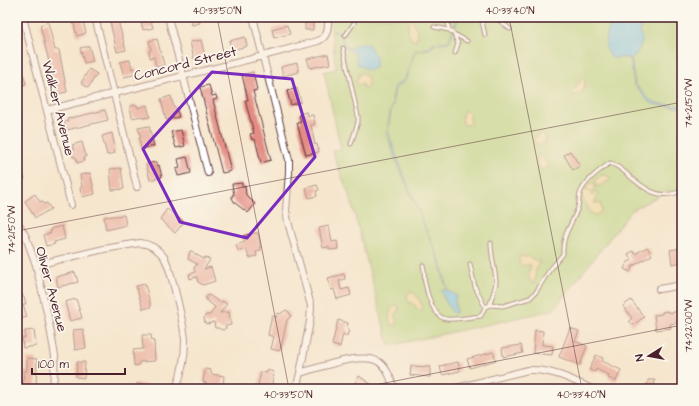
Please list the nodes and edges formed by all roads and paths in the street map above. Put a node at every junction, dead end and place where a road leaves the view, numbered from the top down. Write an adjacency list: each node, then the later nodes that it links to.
1 (23, 17): 21 (street, Walker Avenue)
2 (95, 17): 20 (street)
3 (168, 17): 19 (street)
4 (253, 17): 18 (street)
5 (328, 17): 18 (street, Concord Street)
6 (452, 17): 12 (lane)
7 (481, 17): 13 (lane)
8 (495, 17): 11 (lane)
9 (354, 23): 14 (lane)
10 (434, 27): 12 (lane)
11 (510, 29)
12 (452, 32): 15 (lane); 17 (lane)
13 (485, 35)
14 (344, 36)
15 (467, 41)
16 (343, 48): 22 (lane)
17 (456, 54)
18 (263, 56): 19 (street, Concord Street); 36 (street)
19 (183, 76): 20 (street, Concord Street); 23 (street)
20 (114, 94): 21 (street, Concord Street); 24 (street)
21 (47, 110): 26 (street, Walker Avenue)
22 (351, 144)
23 (208, 173)
24 (137, 187)
25 (682, 192): 34 (lane)
26 (71, 205)
27 (17, 220): 30 (street, Oliver Avenue)
28 (491, 243): 34 (lane)
29 (470, 264): 35 (lane)
30 (36, 265): 37 (street, Oliver Avenue); 38 (street)
31 (422, 265): 35 (lane)
32 (682, 285): 33 (street)
33 (659, 289)
34 (490, 305): 35 (lane)
35 (485, 307)
36 (300, 373): 39 (street); 40 (street)
37 (53, 389)
38 (176, 389)
39 (296, 389)
40 (394, 389)
41 (452, 389): 42 (street)
42 (592, 389)

